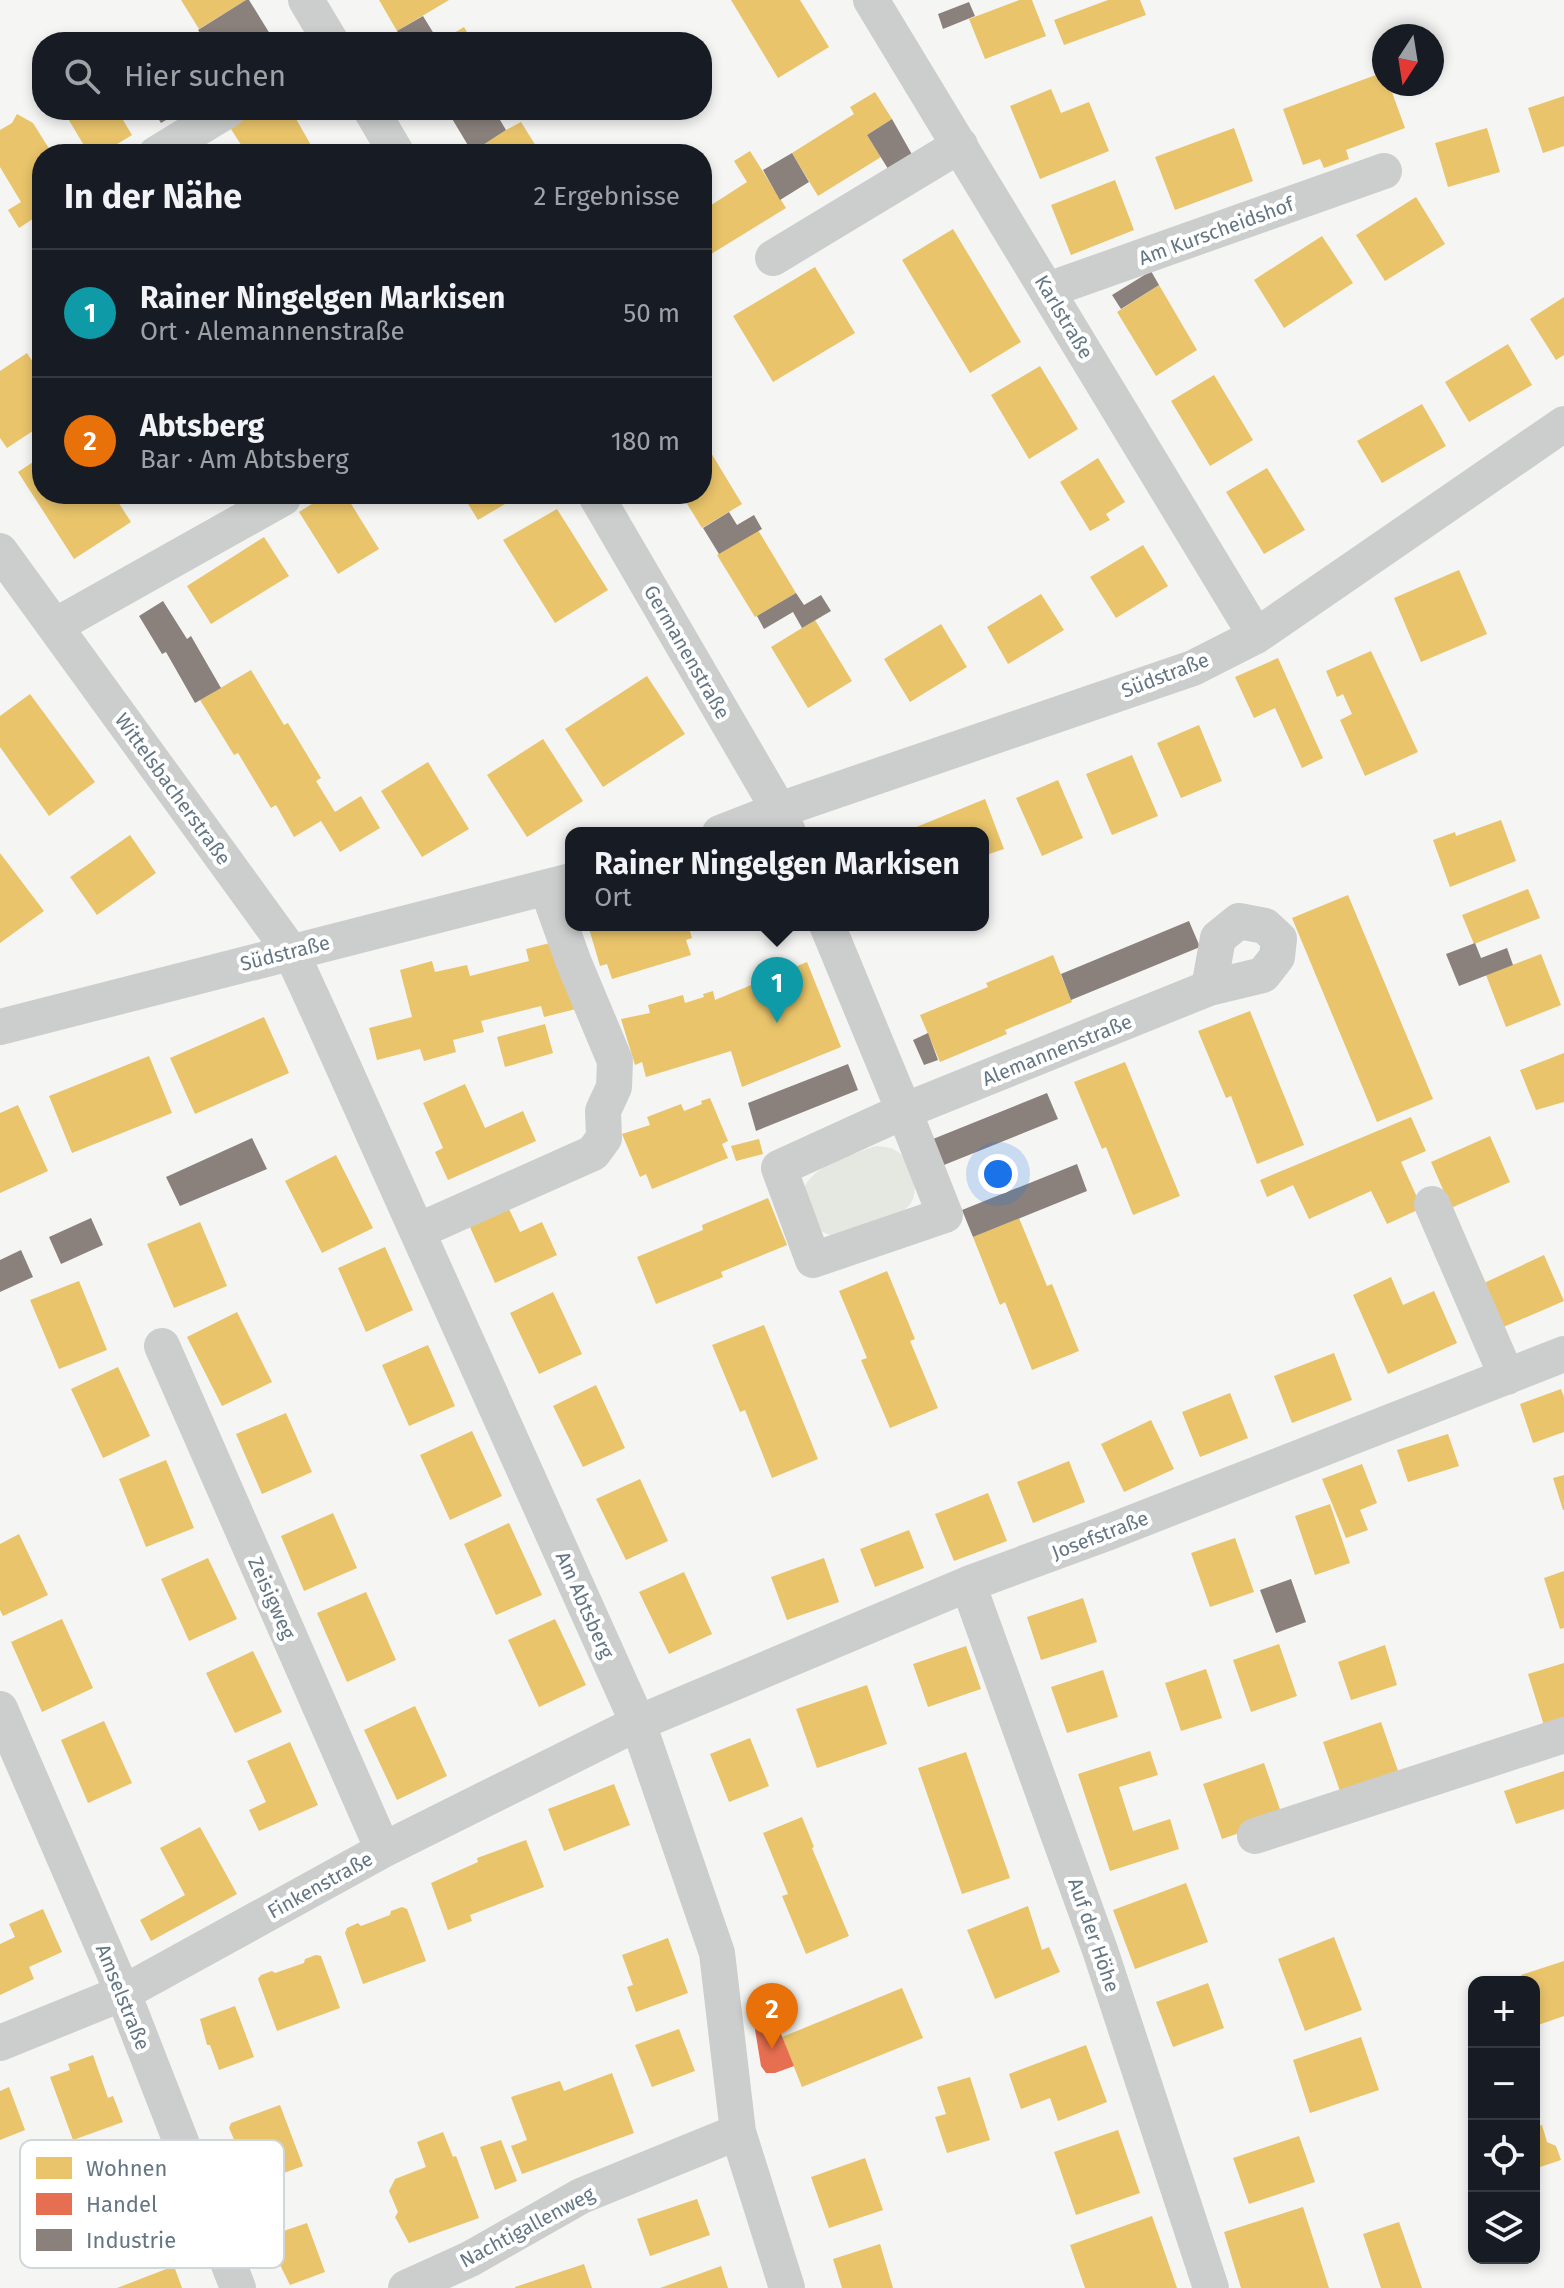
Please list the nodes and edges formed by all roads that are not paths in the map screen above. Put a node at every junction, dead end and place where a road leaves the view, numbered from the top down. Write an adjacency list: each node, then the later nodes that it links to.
1 (306, 0): 3 (street)
2 (871, 0): 8 (street, Karlstraße)
3 (325, 32)
4 (208, 120): 6 (street)
5 (377, 120): 7 (street)
6 (171, 144)
7 (391, 144)
8 (960, 145): 10 (street); 11 (street, Karlstraße)
9 (1384, 171): 11 (street, Am Kurscheidshof)
10 (773, 258)
11 (1048, 290): 17 (street, Karlstraße)
12 (1564, 424): 17 (street, Südstraße)
13 (272, 504): 16 (street)
14 (601, 504): 18 (street, Germanenstraße)
15 (0, 551): 16 (street, Wittelsbacherstraße)
16 (55, 626): 24 (street, Wittelsbacherstraße)
17 (1256, 636): 18 (street, Südstraße)
18 (784, 822): 19 (street, Südstraße)
19 (755, 827)
20 (559, 885): 21 (street); 24 (street, Südstraße)
21 (565, 916)
22 (568, 931): 29 (street)
23 (829, 931): 27 (street, Alemannenstraße)
24 (291, 952): 26 (street, Südstraße); 29 (street, Am Abtsberg)
25 (1209, 988): 27 (street, Alemannenstraße)
26 (0, 1027)
27 (904, 1111): 27 (street, Alemannenstraße)
28 (1432, 1204): 32 (street)
29 (418, 1231): 35 (street, Am Abtsberg)
30 (162, 1346): 38 (street, Zeisigweg)
31 (1564, 1354): 32 (street, Josefstraße)
32 (1507, 1377): 33 (street, Josefstraße)
33 (968, 1584): 35 (street, Josefstraße); 47 (street, Auf der Höhe)
34 (0, 1709): 39 (street, Amselstraße)
35 (638, 1723): 38 (street, Finkenstraße); 41 (street, Am Abtsberg)
36 (1564, 1735): 37 (street)
37 (1255, 1836)
38 (383, 1850): 39 (street, Finkenstraße)
39 (123, 1993): 40 (street, Finkenstraße); 42 (street, Amselstraße)
40 (0, 2043)
41 (738, 2132): 45 (street, Nachtigallenweg); 46 (street, Am Abtsberg)
42 (180, 2140)
43 (230, 2268): 44 (street, Amselstraße)
44 (238, 2288)
45 (406, 2288)
46 (787, 2288)
47 (1211, 2288)

